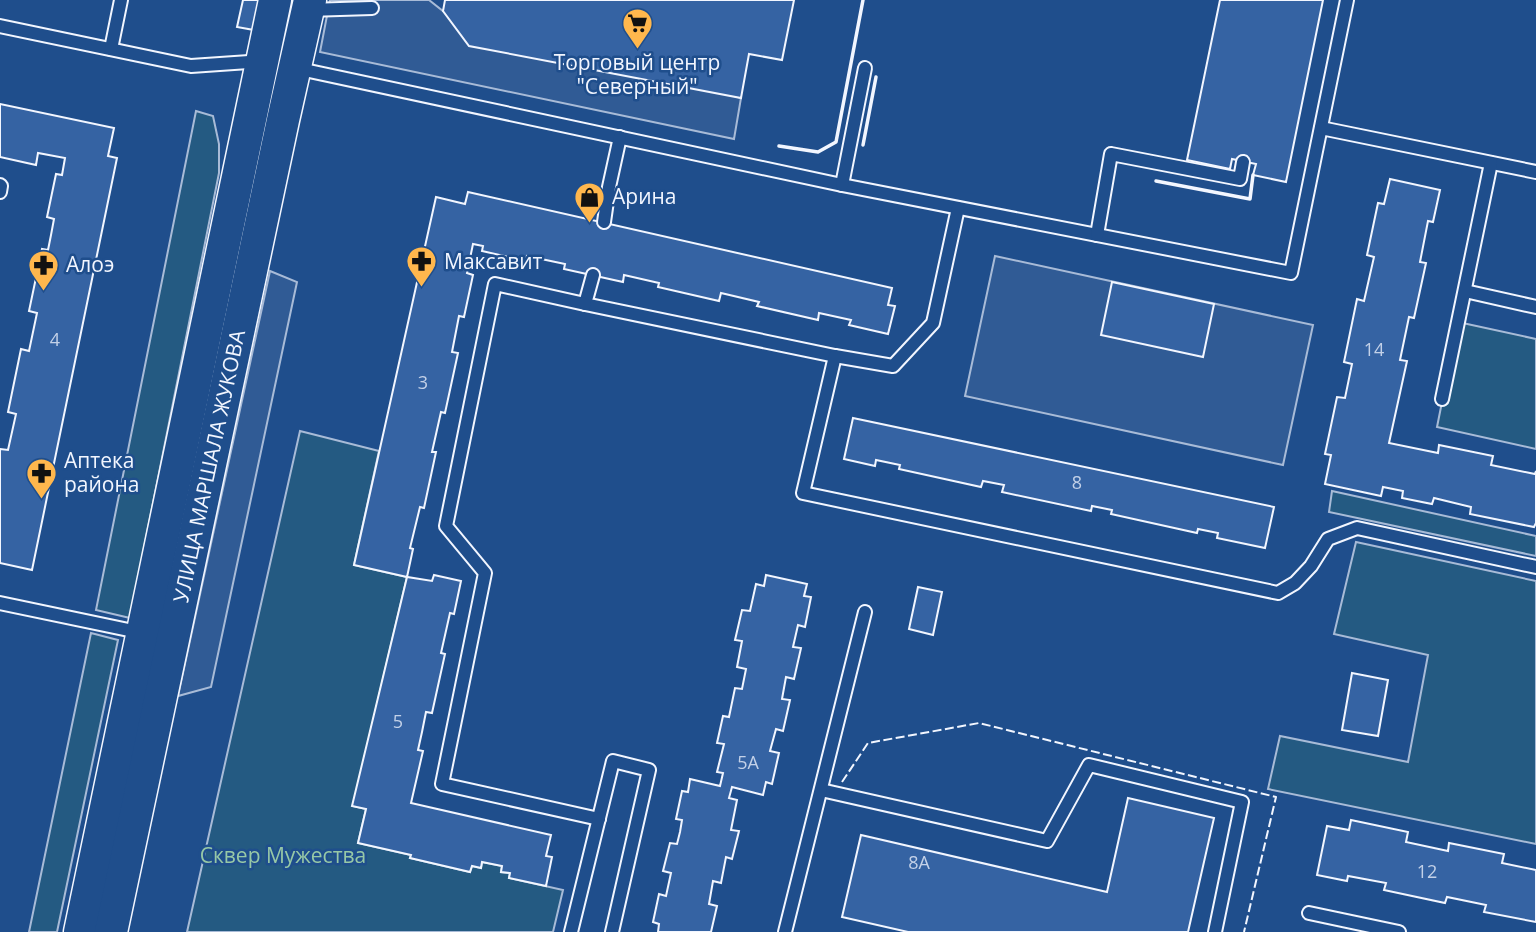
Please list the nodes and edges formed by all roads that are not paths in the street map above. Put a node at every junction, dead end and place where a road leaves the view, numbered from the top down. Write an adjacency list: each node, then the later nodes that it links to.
1 (121, 0): 7 (lane)
2 (275, 0): 8 (street, УЛИЦА МАРШАЛА ЖУКОВА)
3 (1347, 0): 11 (lane)
4 (309, 5): 5 (lane); 9 (street, УЛИЦА МАРШАЛА ЖУКОВА)
5 (372, 8)
6 (0, 26): 7 (lane)
7 (111, 49): 8 (lane)
8 (262, 61): 9 (street); 31 (street, УЛИЦА МАРШАЛА ЖУКОВА)
9 (294, 68): 12 (lane); 36 (street, УЛИЦА МАРШАЛА ЖУКОВА)
10 (865, 68): 17 (lane)
11 (1321, 128): 14 (lane); 21 (lane)
12 (620, 137): 17 (lane); 20 (lane)
13 (1243, 162): 21 (lane)
14 (1491, 163): 15 (lane); 23 (lane)
15 (1536, 172)
16 (0, 185): 18 (lane)
17 (842, 185): 19 (lane)
18 (0, 192)
19 (958, 208): 21 (lane); 26 (lane)
20 (604, 222)
21 (1097, 235)
22 (593, 275): 24 (lane)
23 (1465, 290): 25 (lane); 27 (lane)
24 (584, 304): 26 (lane); 33 (lane)
25 (1536, 307)
26 (835, 356): 28 (lane)
27 (1442, 400)
28 (1536, 567)
29 (0, 603): 31 (lane)
30 (865, 612): 32 (lane)
31 (142, 633): 35 (street, УЛИЦА МАРШАЛА ЖУКОВА)
32 (821, 790): 39 (lane); 40 (lane)
33 (599, 819): 37 (lane); 38 (lane)
34 (1309, 913): 41 (lane)
35 (80, 932)
36 (111, 932)
37 (571, 932)
38 (612, 932)
39 (785, 932)
40 (1215, 932)
41 (1399, 932)

